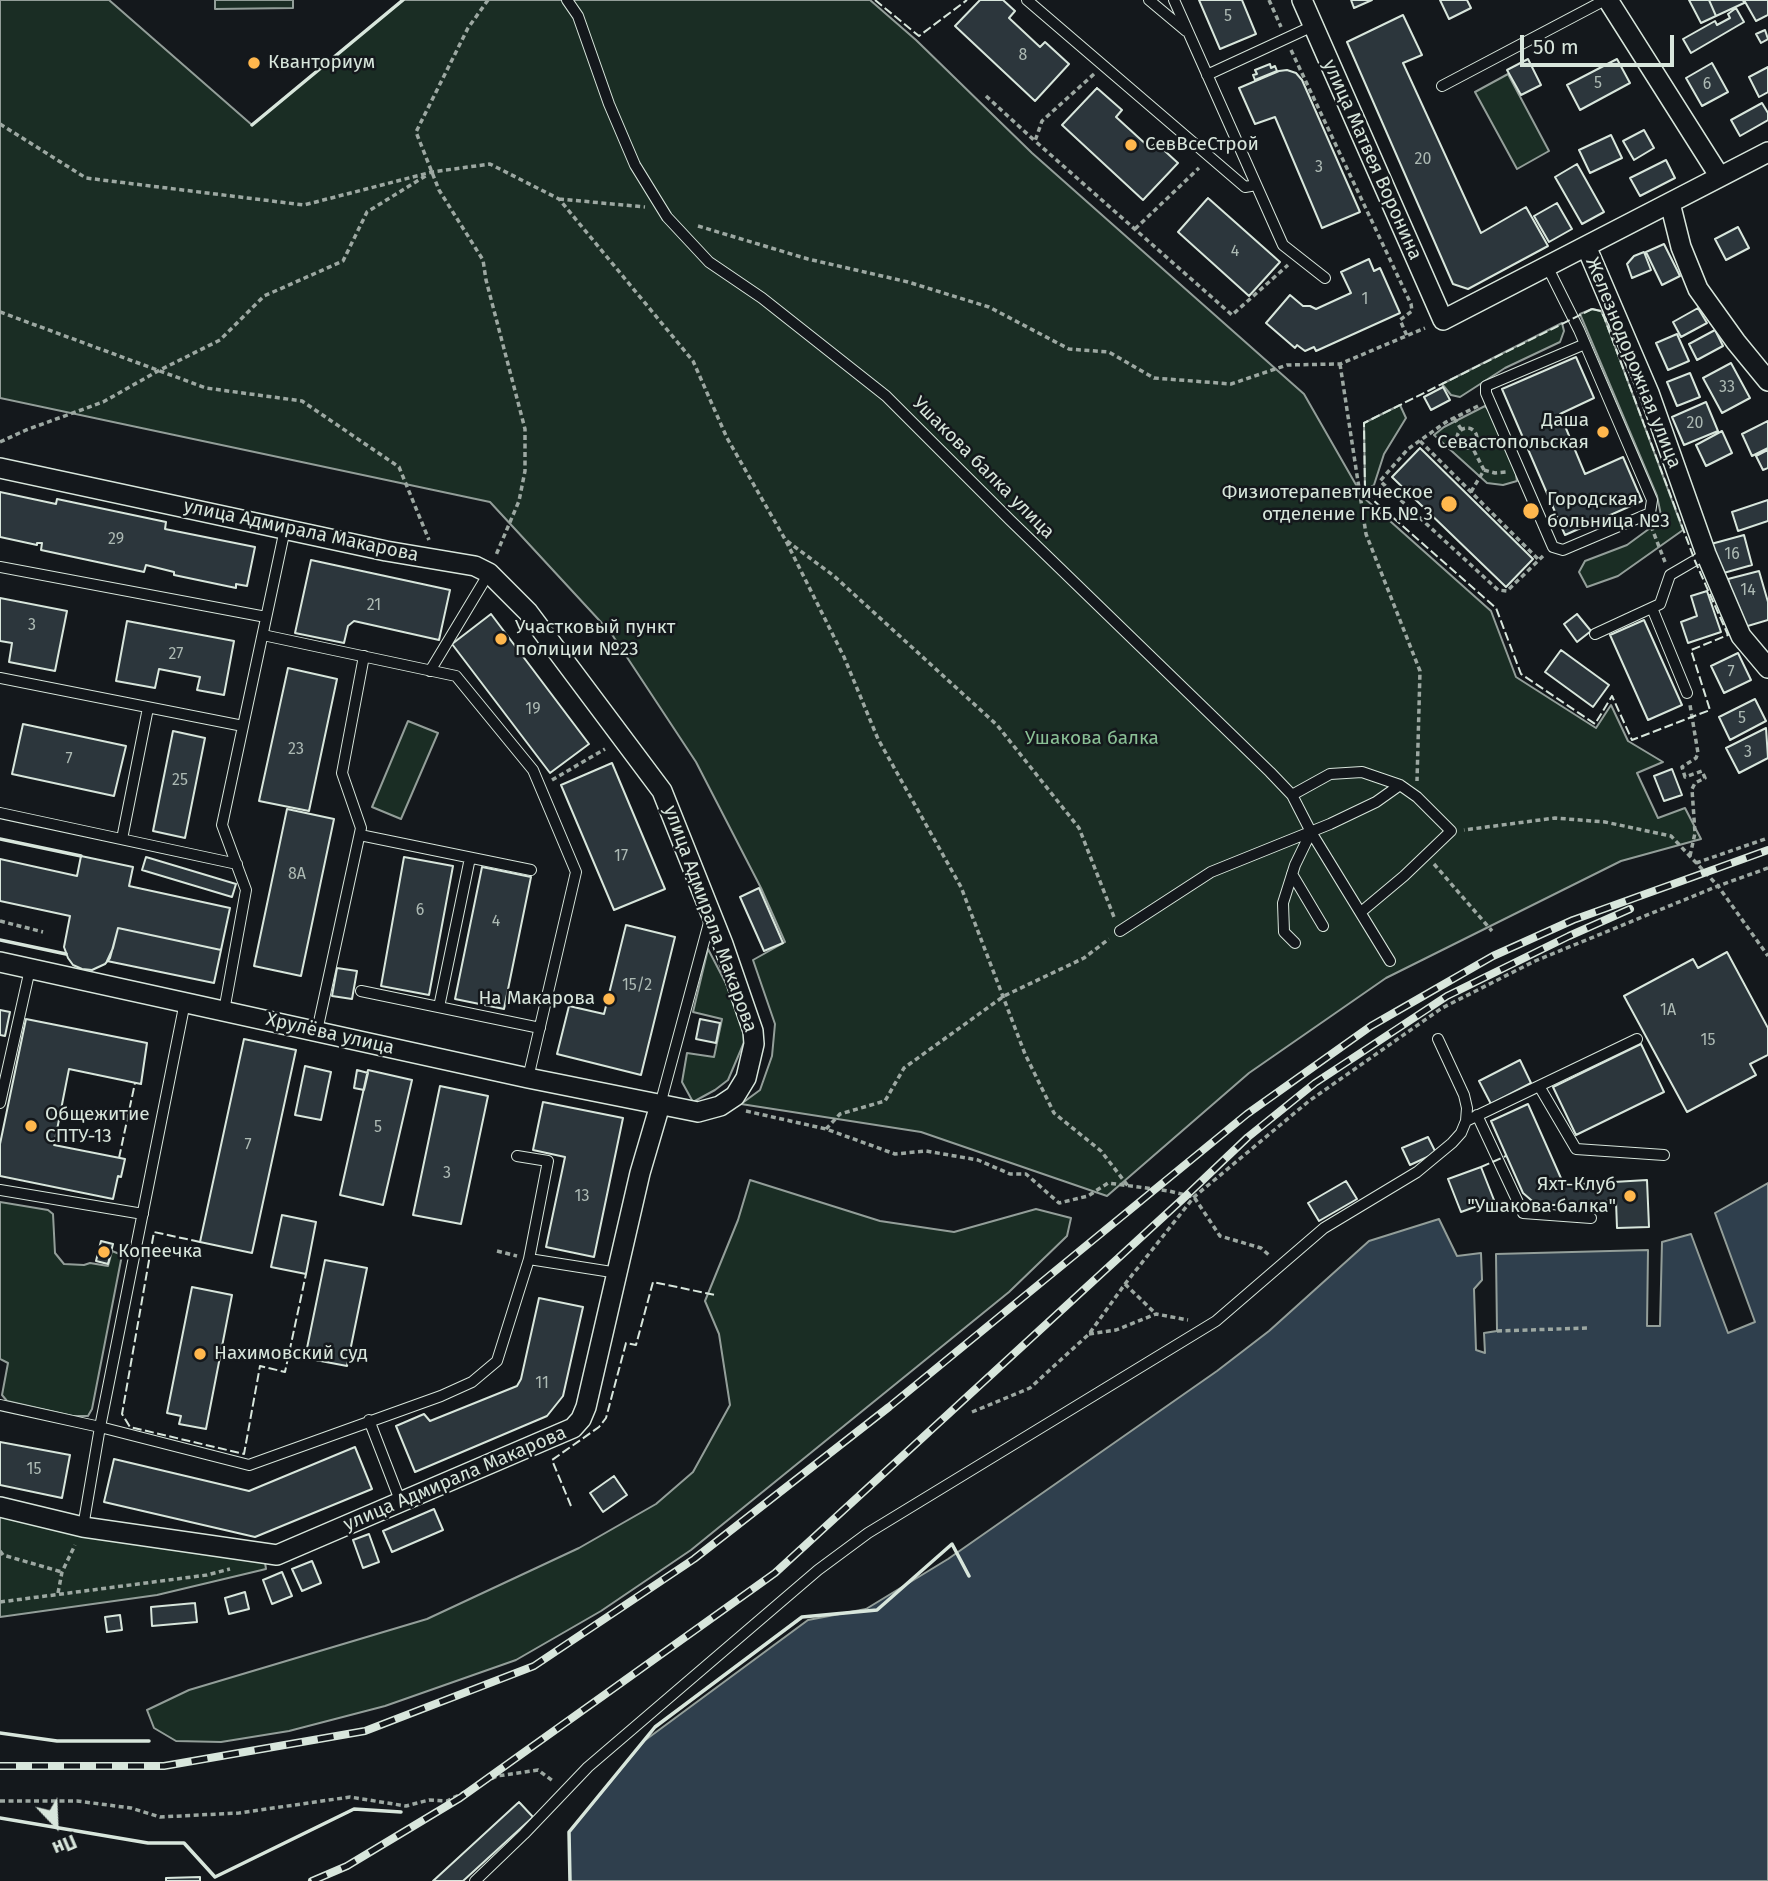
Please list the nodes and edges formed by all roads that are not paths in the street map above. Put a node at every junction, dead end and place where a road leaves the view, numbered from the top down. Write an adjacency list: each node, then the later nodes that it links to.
1 (567, 0): 37 (lane, Ушакова балка улица)
2 (1027, 0): 13 (lane)
3 (1149, 0): 8 (lane)
4 (1174, 0): 8 (lane)
5 (1302, 0): 7 (street, улица Матвея Воронина)
6 (1606, 0): 10 (lane); 12 (street)
7 (1313, 26): 9 (lane); 16 (street, улица Матвея Воронина)
8 (1189, 34): 9 (lane)
9 (1207, 75): 13 (lane)
10 (1442, 86)
11 (1768, 152): 12 (street)
12 (1720, 177): 14 (street)
13 (1256, 185): 17 (lane)
14 (1670, 203): 15 (street); 19 (street)
15 (1586, 246): 16 (street); 22 (street, Железнодорожная улица)
16 (1547, 266): 18 (lane)
17 (1325, 278)
18 (1585, 344): 18 (lane)
19 (1768, 381)
20 (0, 468): 21 (street, улица Адмирала Макарова)
21 (285, 529): 24 (street, улица Адмирала Макарова); 26 (lane)
22 (1706, 554): 25 (lane); 30 (street, Железнодорожная улица)
23 (0, 567): 26 (lane)
24 (489, 573): 31 (lane); 47 (street, улица Адмирала Макарова)
25 (1652, 608): 27 (lane); 33 (lane)
26 (266, 617): 28 (lane)
27 (1595, 634)
28 (263, 635): 29 (lane); 35 (lane)
29 (364, 656): 31 (lane); 40 (lane)
30 (1768, 668)
31 (430, 671): 58 (lane)
32 (0, 678): 34 (lane)
33 (1687, 693)
34 (148, 708): 35 (lane); 41 (lane)
35 (243, 726): 43 (lane)
36 (1400, 785): 37 (lane); 39 (lane); 46 (lane)
37 (1292, 795): 39 (lane, Ушакова балка улица)
38 (0, 813): 41 (lane)
39 (1311, 832): 45 (lane); 46 (lane, Ушакова балка улица); 49 (lane)
40 (360, 835): 42 (lane); 59 (lane)
41 (122, 839): 43 (lane)
42 (470, 858): 44 (lane); 56 (lane)
43 (237, 864): 57 (lane)
44 (531, 870)
45 (1292, 874): 48 (lane); 50 (lane)
46 (1360, 912): 51 (lane, Ушакова балка улица)
47 (712, 915): 65 (lane); 65 (street, улица Адмирала Макарова)
48 (1323, 926)
49 (1120, 931)
50 (1295, 943)
51 (1390, 961)
52 (0, 962): 53 (street, Хрулёва улица)
53 (30, 969): 55 (street, Хрулёва улица); 64 (lane)
54 (361, 991): 56 (lane)
55 (185, 1002): 57 (street, Хрулёва улица); 71 (lane)
56 (439, 1007): 58 (lane)
57 (224, 1010): 59 (street, Хрулёва улица)
58 (540, 1028): 62 (lane)
59 (317, 1031): 62 (street, Хрулёва улица)
60 (1637, 1038): 63 (lane)
61 (1438, 1039): 67 (lane)
62 (528, 1078): 65 (street, Хрулёва улица)
63 (1539, 1086): 66 (lane); 68 (lane)
64 (0, 1103)
65 (660, 1104): 74 (street, улица Адмирала Макарова)
66 (1478, 1115): 67 (lane); 72 (lane)
67 (1466, 1121): 81 (lane)
68 (1664, 1154)
69 (517, 1156): 73 (lane)
70 (0, 1190): 71 (lane)
71 (143, 1214): 77 (lane)
72 (1591, 1218)
73 (529, 1259): 74 (lane); 76 (lane)
74 (618, 1273): 78 (street, улица Адмирала Макарова)
75 (0, 1405): 77 (lane)
76 (369, 1420): 77 (lane); 78 (lane)
77 (100, 1427): 80 (lane)
78 (401, 1503): 80 (street, улица Адмирала Макарова)
79 (0, 1507): 80 (street, улица Адмирала Макарова)
80 (83, 1527)
81 (475, 1881)

